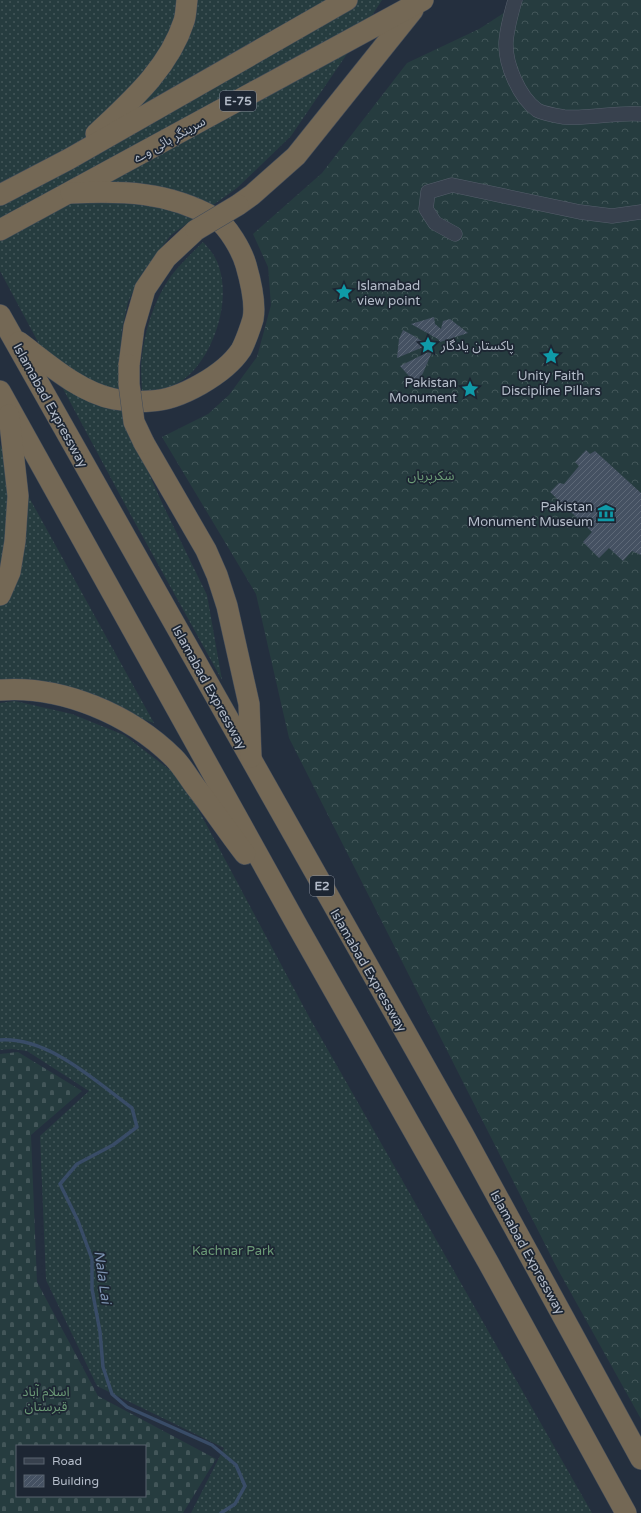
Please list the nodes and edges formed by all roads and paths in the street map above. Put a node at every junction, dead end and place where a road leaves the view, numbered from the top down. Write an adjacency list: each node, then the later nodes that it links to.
1 (187, 0): 6 (highway)
2 (347, 0): 6 (highway, E-75)
3 (515, 0): 5 (street)
4 (421, 1): 8 (highway, سرینگر ہائی وے / E-75); 17 (highway, bridge)
5 (641, 114)
6 (69, 158): 7 (highway, E-75)
7 (0, 195)
8 (62, 197): 10 (highway, سرینگر ہائی وے / E-75); 13 (highway)
9 (641, 212): 11 (street)
10 (0, 230)
11 (456, 234)
12 (0, 315): 13 (highway, Islamabad Expressway / E2)
13 (13, 338): 17 (highway, Islamabad Expressway / E2)
14 (4, 398): 15 (highway); 18 (highway)
15 (0, 595)
16 (0, 690): 18 (highway)
17 (251, 761): 19 (highway, Islamabad Expressway / E2)
18 (298, 927): 20 (highway)
19 (641, 1458)
20 (626, 1513)

